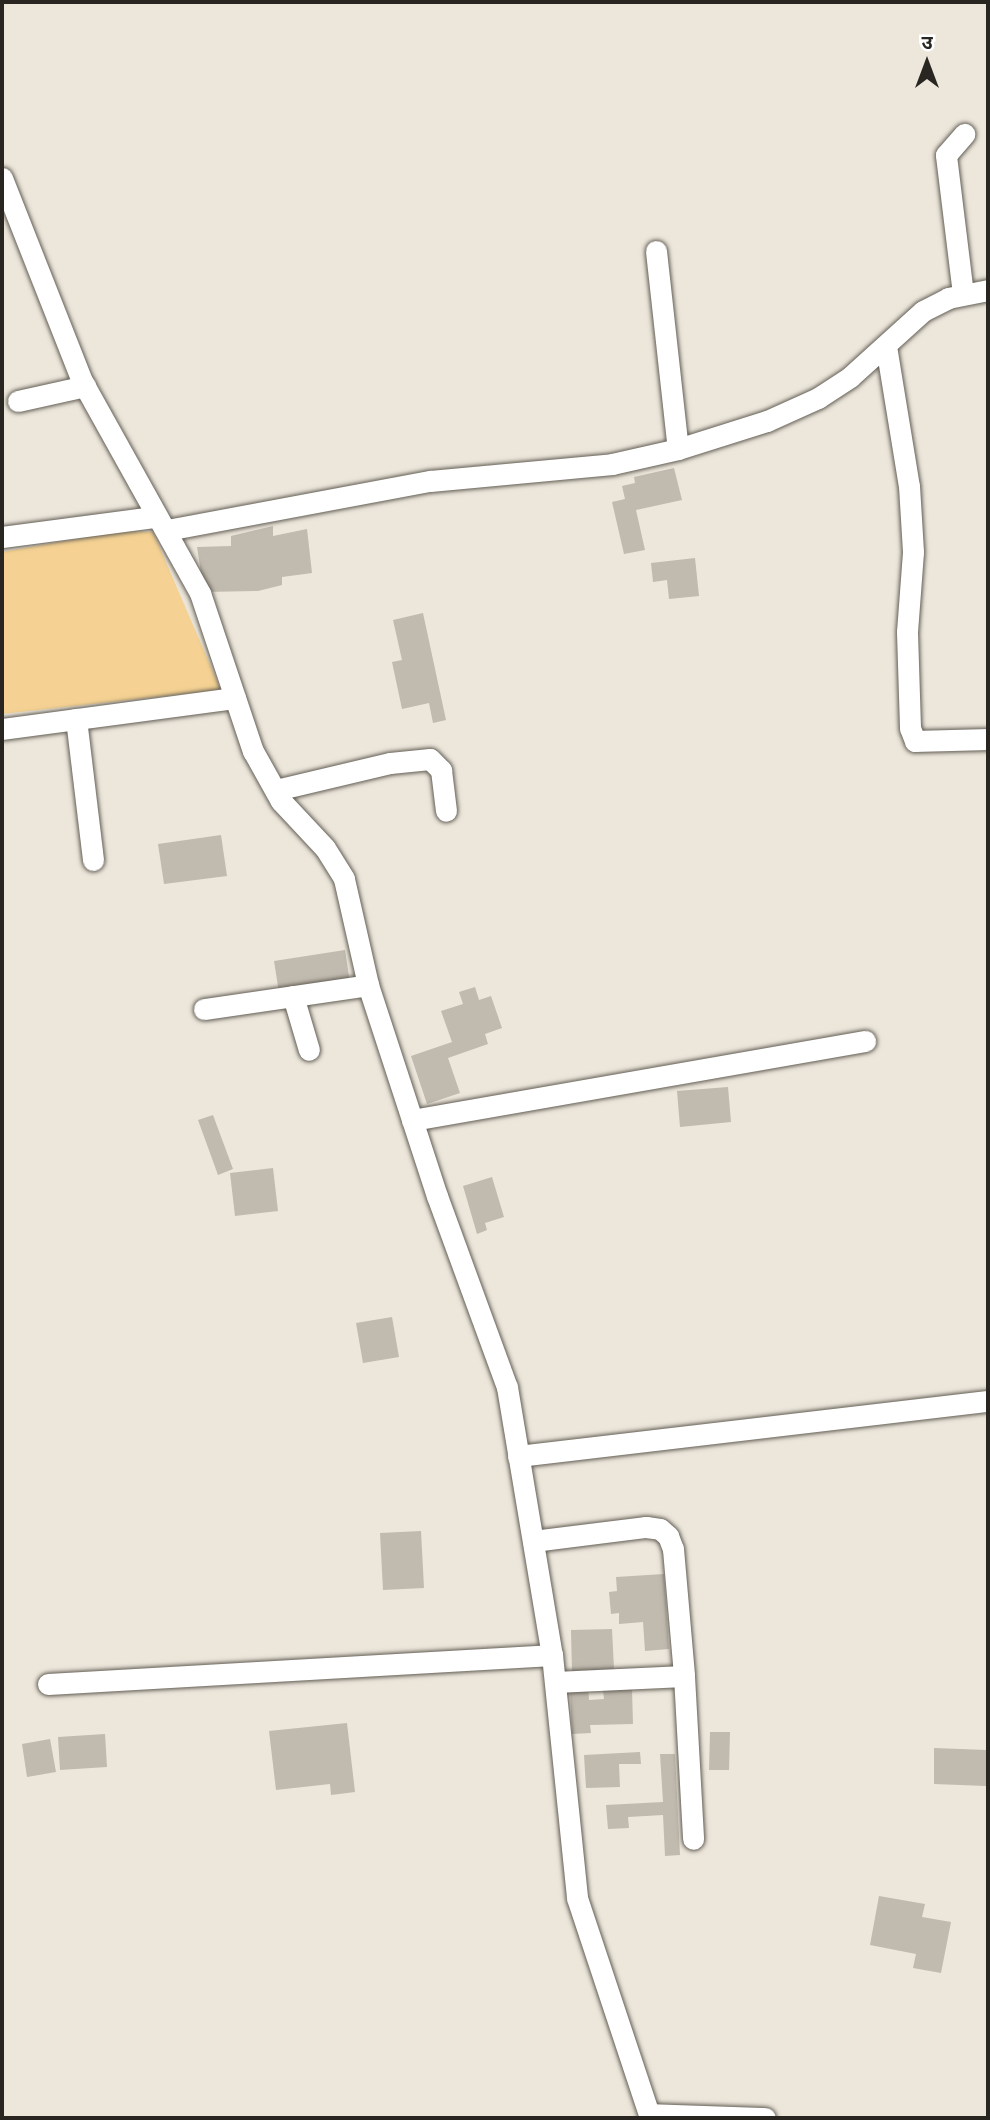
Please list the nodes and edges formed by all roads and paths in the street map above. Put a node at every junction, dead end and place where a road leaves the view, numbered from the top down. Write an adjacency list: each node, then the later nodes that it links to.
1 (964, 134): 5 (street)
2 (2, 178): 7 (street)
3 (656, 251): 9 (street)
4 (988, 290): 5 (street)
5 (963, 293): 6 (street)
6 (886, 346): 9 (street); 15 (street)
7 (85, 386): 8 (street); 10 (street)
8 (18, 401)
9 (678, 449): 10 (street)
10 (161, 523): 11 (street); 12 (street)
11 (2, 537)
12 (235, 698): 13 (street); 16 (street)
13 (76, 719): 14 (street); 18 (street)
14 (2, 729)
15 (988, 739)
16 (276, 790): 17 (street); 19 (street)
17 (446, 811)
18 (93, 860)
19 (368, 985): 20 (street); 24 (street)
20 (293, 996): 21 (street); 23 (street)
21 (204, 1009)
22 (865, 1041): 24 (street)
23 (309, 1049)
24 (412, 1120): 26 (street)
25 (988, 1401): 26 (street)
26 (519, 1456): 27 (street)
27 (533, 1541): 28 (street); 29 (street)
28 (552, 1655): 30 (street); 31 (street)
29 (684, 1676): 30 (street); 32 (street)
30 (555, 1682): 33 (street)
31 (48, 1684)
32 (693, 1839)
33 (650, 2116): 34 (street)
34 (765, 2118)

